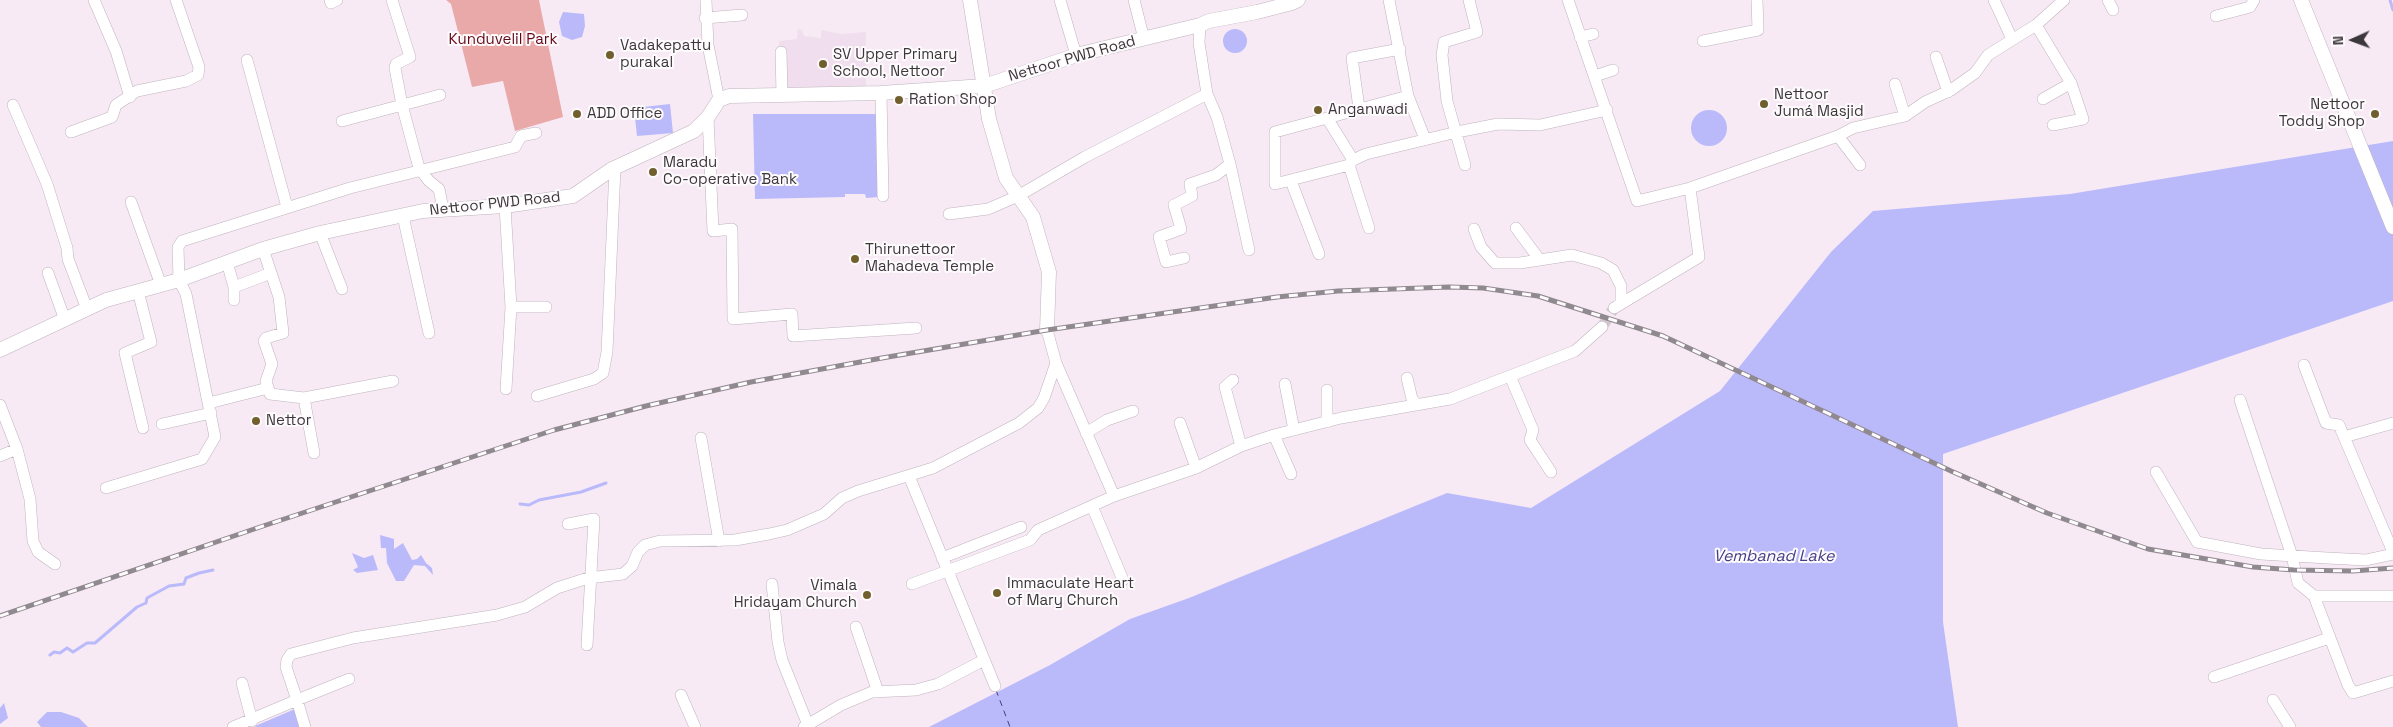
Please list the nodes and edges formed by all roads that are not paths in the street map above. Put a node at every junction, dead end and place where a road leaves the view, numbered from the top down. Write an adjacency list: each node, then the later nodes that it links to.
1 (94, 0): 47 (street)
2 (176, 0): 47 (street)
3 (330, 0): 4 (street)
4 (337, 0)
5 (392, 0): 51 (street)
6 (706, 0): 21 (street)
7 (970, 0): 40 (street)
8 (1060, 0): 31 (street)
9 (1134, 0): 26 (street)
10 (1298, 0): 22 (street, Nettoor PWD Road)
11 (1389, 0): 29 (street)
12 (1469, 0): 37 (street)
13 (1568, 0): 25 (street)
14 (1757, 0): 28 (street)
15 (1994, 0): 27 (street)
16 (2254, 0): 20 (street)
17 (2300, 0): 82 (street)
18 (2060, 1): 23 (street)
19 (742, 14): 21 (street)
20 (2216, 16)
21 (705, 18): 49 (street)
22 (1200, 25): 26 (street, Nettoor PWD Road); 44 (street)
23 (2036, 25): 27 (street); 38 (street)
24 (1593, 34): 25 (street)
25 (1580, 37): 35 (street)
26 (1144, 38): 31 (street, Nettoor PWD Road)
27 (2012, 40): 41 (street)
28 (1703, 41)
29 (1400, 49): 46 (street); 52 (street)
30 (781, 52): 43 (street)
31 (1076, 55): 40 (street, Nettoor PWD Road)
32 (1936, 57): 41 (street)
33 (247, 60): 78 (street)
34 (1613, 70): 35 (street)
35 (1595, 76): 53 (street)
36 (1456, 82): 37 (street)
37 (1444, 83): 61 (street)
38 (2072, 83): 48 (street); 58 (street)
39 (1895, 84): 54 (street)
40 (984, 86): 42 (street, Nettoor PWD Road); 75 (street)
41 (1948, 92): 54 (street)
42 (881, 93): 43 (street, Nettoor PWD Road); 74 (street)
43 (782, 94): 49 (street, Nettoor PWD Road)
44 (1207, 94): 67 (street); 75 (street)
45 (440, 95): 51 (street)
46 (1408, 96): 52 (street); 64 (street)
47 (130, 97): 59 (street)
48 (2043, 99)
49 (719, 100): 55 (street, Nettoor PWD Road)
50 (13, 105): 103 (street)
51 (402, 105): 57 (street); 71 (street)
52 (1359, 108): 56 (street)
53 (1606, 110): 61 (street); 63 (street)
54 (1906, 116): 62 (street)
55 (708, 117): 70 (street, Nettoor PWD Road); 106 (street)
56 (1327, 118): 66 (street); 72 (street)
57 (342, 120)
58 (2054, 125)
59 (71, 132)
60 (536, 132): 71 (street)
61 (1457, 132): 64 (street); 69 (street)
62 (1838, 136): 68 (street); 73 (street)
63 (1614, 137): 65 (street); 73 (street)
64 (1425, 139): 66 (street)
65 (1602, 141)
66 (1351, 162): 72 (street); 83 (street)
67 (1230, 164): 88 (street); 90 (street)
68 (1860, 165)
69 (1466, 166)
70 (614, 168): 77 (street, Nettoor PWD Road); 120 (street)
71 (420, 170): 78 (street); 79 (street)
72 (1291, 181): 89 (street)
73 (1690, 188): 91 (street)
74 (884, 196)
75 (1018, 196): 80 (street); 107 (street)
76 (131, 202): 96 (street)
77 (505, 206): 79 (street, Nettoor PWD Road); 101 (street)
78 (287, 207): 95 (street)
79 (443, 209): 81 (street, Nettoor PWD Road)
80 (949, 214)
81 (403, 216): 86 (street, Nettoor PWD Road); 108 (street)
82 (2393, 227)
83 (1369, 228)
84 (1516, 228): 91 (street)
85 (1474, 230): 91 (street)
86 (320, 233): 87 (street, Nettoor PWD Road); 98 (street)
87 (263, 249): 92 (street, Nettoor PWD Road); 94 (street)
88 (1249, 250)
89 (1320, 254)
90 (1184, 258)
91 (1539, 259)
92 (227, 262): 95 (street, Nettoor PWD Road); 97 (street)
93 (48, 273): 104 (street)
94 (271, 273): 97 (street); 117 (street)
95 (179, 280): 96 (street, Nettoor PWD Road); 125 (street)
96 (161, 285): 99 (street, Nettoor PWD Road)
97 (234, 287): 100 (street)
98 (342, 288)
99 (138, 291): 103 (street, Nettoor PWD Road); 131 (street)
100 (234, 300)
101 (511, 307): 102 (street); 118 (street)
102 (546, 307)
103 (87, 309): 104 (street, Nettoor PWD Road)
104 (65, 320): 109 (street, Nettoor PWD Road)
105 (1602, 327): 112 (street)
106 (916, 328)
107 (1047, 330): 110 (street)
108 (429, 333)
109 (0, 350)
110 (1056, 363): 133 (street); 145 (street)
111 (2304, 365): 135 (street)
112 (1510, 376): 124 (street); 142 (street)
113 (1407, 378): 124 (street)
114 (1233, 380): 137 (street)
115 (393, 381): 121 (street)
116 (1285, 384): 132 (street)
117 (268, 388): 121 (street); 125 (street)
118 (506, 389)
119 (1327, 390): 127 (street)
120 (537, 396)
121 (304, 398): 139 (street)
122 (2240, 400): 153 (street)
123 (0, 404): 138 (street)
124 (1417, 405): 127 (street)
125 (210, 408): 130 (street); 146 (street)
126 (1133, 411): 133 (street)
127 (1327, 422): 132 (street)
128 (1180, 423): 141 (street)
129 (2393, 423): 135 (street)
130 (162, 424)
131 (143, 428)
132 (1294, 430): 134 (street)
133 (1086, 432): 147 (street)
134 (1274, 435): 137 (street); 144 (street)
135 (2344, 437): 152 (street)
136 (701, 438): 151 (street)
137 (1241, 446): 141 (street)
138 (17, 449): 140 (street); 155 (street)
139 (314, 453)
140 (0, 456)
141 (1196, 468): 147 (street)
142 (1551, 472)
143 (2156, 472): 153 (street)
144 (1292, 474)
145 (909, 476): 151 (street); 154 (street)
146 (106, 488)
147 (1114, 496): 148 (street)
148 (1092, 506): 156 (street); 158 (street)
149 (568, 524): 157 (street)
150 (1021, 527): 154 (street)
151 (719, 541): 157 (street)
152 (2393, 553): 153 (street)
153 (2292, 556): 161 (street)
154 (942, 558): 156 (street)
155 (56, 564)
156 (947, 572): 160 (street); 166 (street)
157 (591, 578): 165 (street); 174 (street)
158 (1123, 580)
159 (772, 584): 177 (street)
160 (912, 584)
161 (2314, 596): 162 (street); 164 (street)
162 (2393, 596)
163 (856, 628): 172 (street)
164 (2330, 638): 167 (street); 169 (street)
165 (587, 645)
166 (984, 660): 171 (street); 172 (street)
167 (2214, 677)
168 (349, 679): 174 (street)
169 (2393, 681)
170 (242, 683): 176 (street)
171 (995, 686)
172 (878, 692): 177 (street)
173 (681, 695): 180 (street)
174 (297, 700): 176 (street); 179 (street)
175 (2273, 700): 181 (street)
176 (252, 721): 178 (street)
177 (806, 726)
178 (233, 727)
179 (305, 727)
180 (694, 727)
181 (2290, 727)

